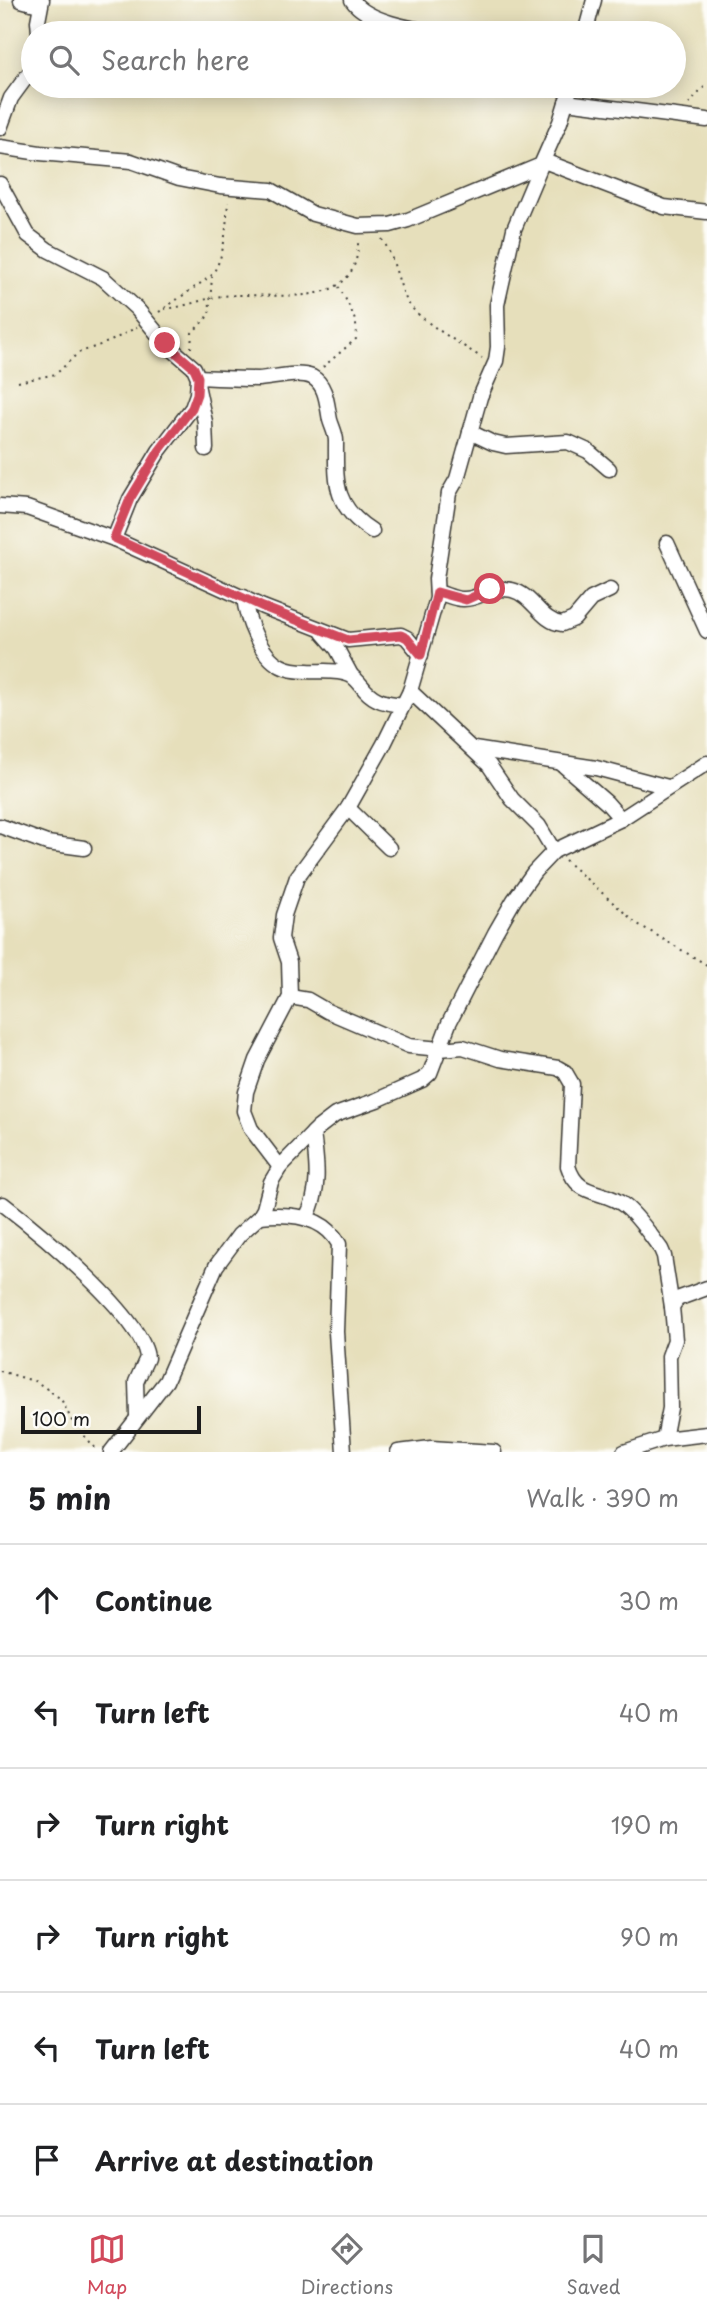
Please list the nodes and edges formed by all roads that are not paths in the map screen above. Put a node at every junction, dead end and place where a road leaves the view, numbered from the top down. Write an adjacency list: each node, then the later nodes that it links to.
1 (21, 0): 4 (street)
2 (352, 0): 6 (street)
3 (593, 0): 7 (street)
4 (40, 3): 5 (street)
5 (39, 21)
6 (388, 21)
7 (588, 21)
8 (21, 85): 12 (street)
9 (567, 98): 10 (street)
10 (566, 102): 11 (street); 14 (street)
11 (707, 120)
12 (0, 128)
13 (0, 147): 14 (street)
14 (543, 163): 16 (street); 18 (street)
15 (0, 184): 17 (street)
16 (707, 212)
17 (197, 378): 19 (street); 22 (street); 23 (street)
18 (470, 432): 20 (street); 26 (street)
19 (206, 449)
20 (609, 469)
21 (0, 506): 23 (street)
22 (372, 531)
23 (114, 538): 27 (street)
24 (667, 543): 29 (street)
25 (610, 590): 26 (street)
26 (437, 592): 30 (street)
27 (244, 597): 28 (street); 31 (street)
28 (322, 631): 30 (street); 31 (street)
29 (707, 631)
30 (421, 655): 32 (street)
31 (351, 675): 33 (street)
32 (410, 691): 33 (street); 34 (street)
33 (403, 705): 38 (street)
34 (473, 749): 36 (street); 43 (street)
35 (707, 763): 37 (street)
36 (562, 764): 37 (street); 39 (street)
37 (668, 788): 39 (street)
38 (348, 808): 42 (street); 44 (street)
39 (621, 819): 43 (street)
40 (0, 826): 41 (street)
41 (83, 848)
42 (389, 848)
43 (554, 851): 45 (street)
44 (290, 997): 45 (street); 47 (street)
45 (440, 1049): 46 (street); 52 (street)
46 (313, 1133): 47 (street); 50 (street)
47 (280, 1167): 49 (street)
48 (3, 1205): 53 (street)
49 (260, 1216): 50 (street); 53 (street)
50 (306, 1218): 57 (street)
51 (707, 1288): 52 (street)
52 (672, 1307): 55 (street)
53 (137, 1415): 56 (street)
54 (707, 1434): 55 (street)
55 (664, 1439): 60 (street)
56 (111, 1452)
57 (344, 1452)
58 (398, 1452): 59 (street)
59 (494, 1452)
60 (624, 1452)

